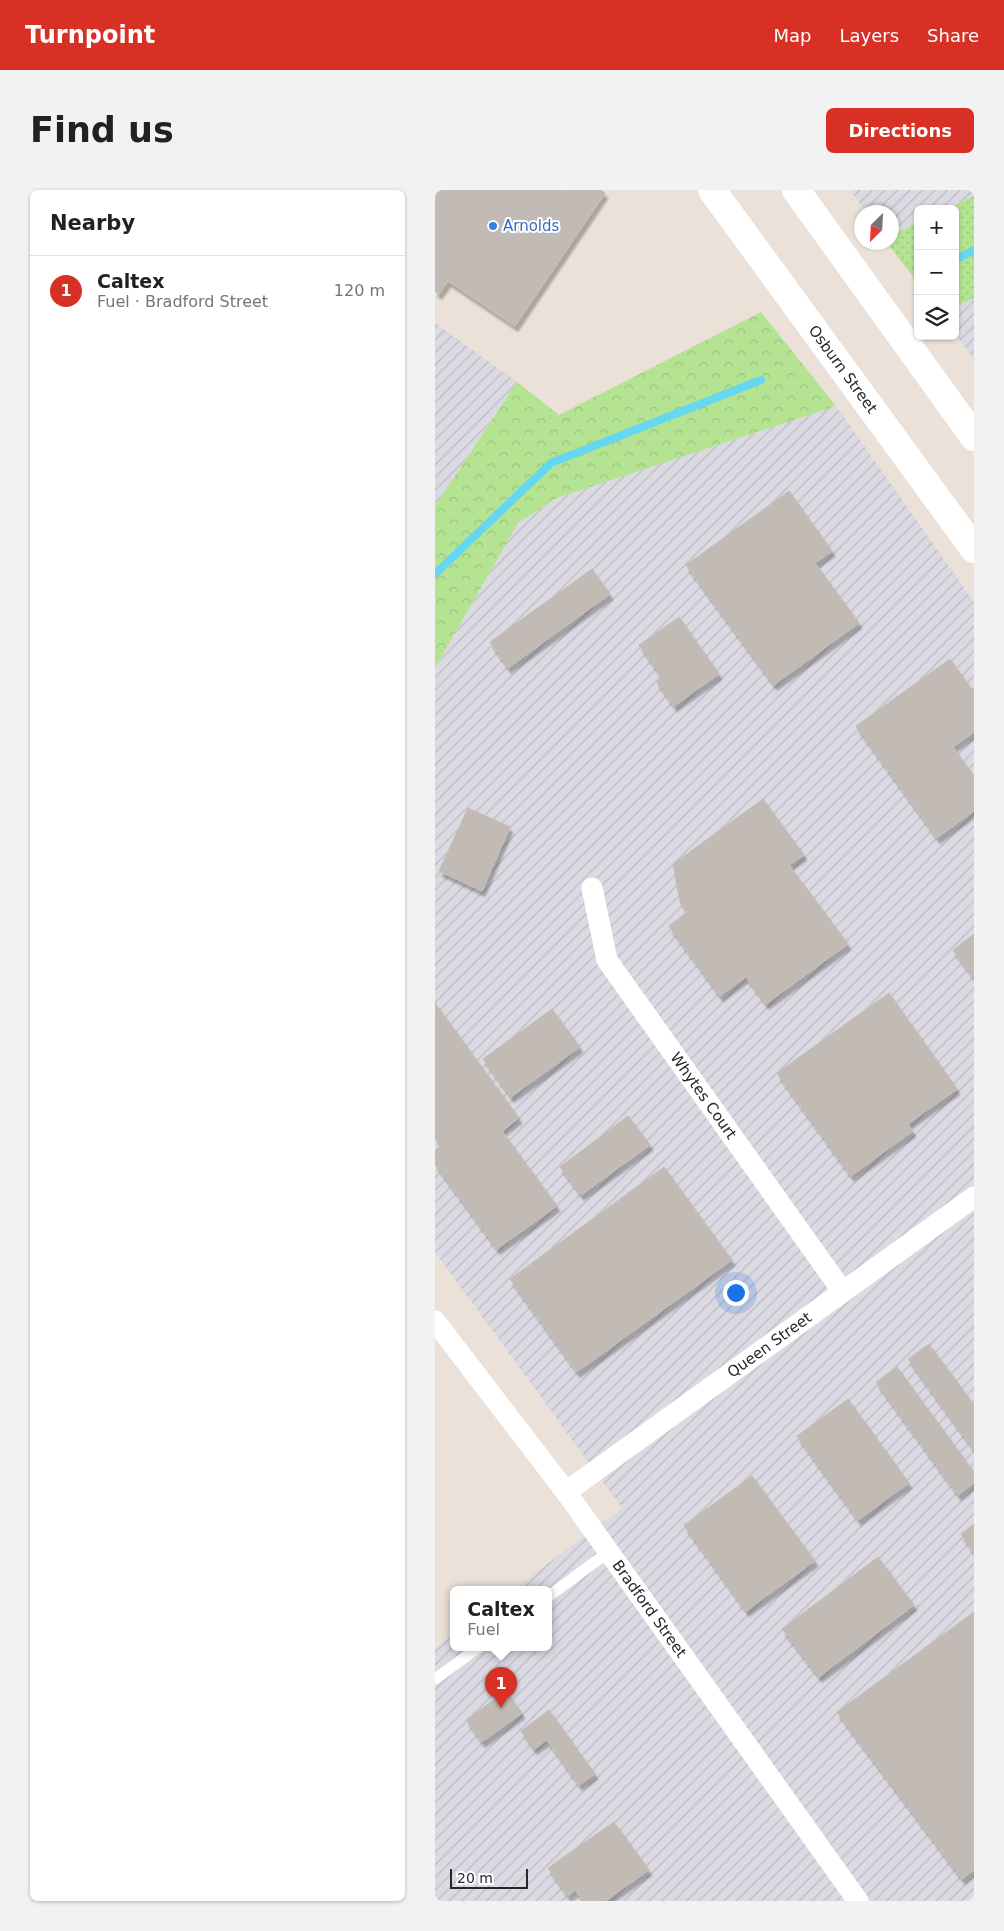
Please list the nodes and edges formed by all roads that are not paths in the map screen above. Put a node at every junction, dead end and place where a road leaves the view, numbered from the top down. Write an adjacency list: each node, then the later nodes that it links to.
1 (712, 190): 4 (street, Osburn Street)
2 (796, 190): 3 (street)
3 (974, 437)
4 (974, 548)
5 (591, 888): 7 (street, Whytes Court)
6 (974, 1197): 7 (street, Queen Street)
7 (843, 1292): 9 (street, Queen Street)
8 (435, 1321): 9 (street, Bradford Street)
9 (566, 1492): 10 (street, Bradford Street)
10 (607, 1553): 11 (lane); 14 (street, Bradford Street)
11 (552, 1594)
12 (474, 1651): 13 (lane)
13 (435, 1679)
14 (858, 1901)

